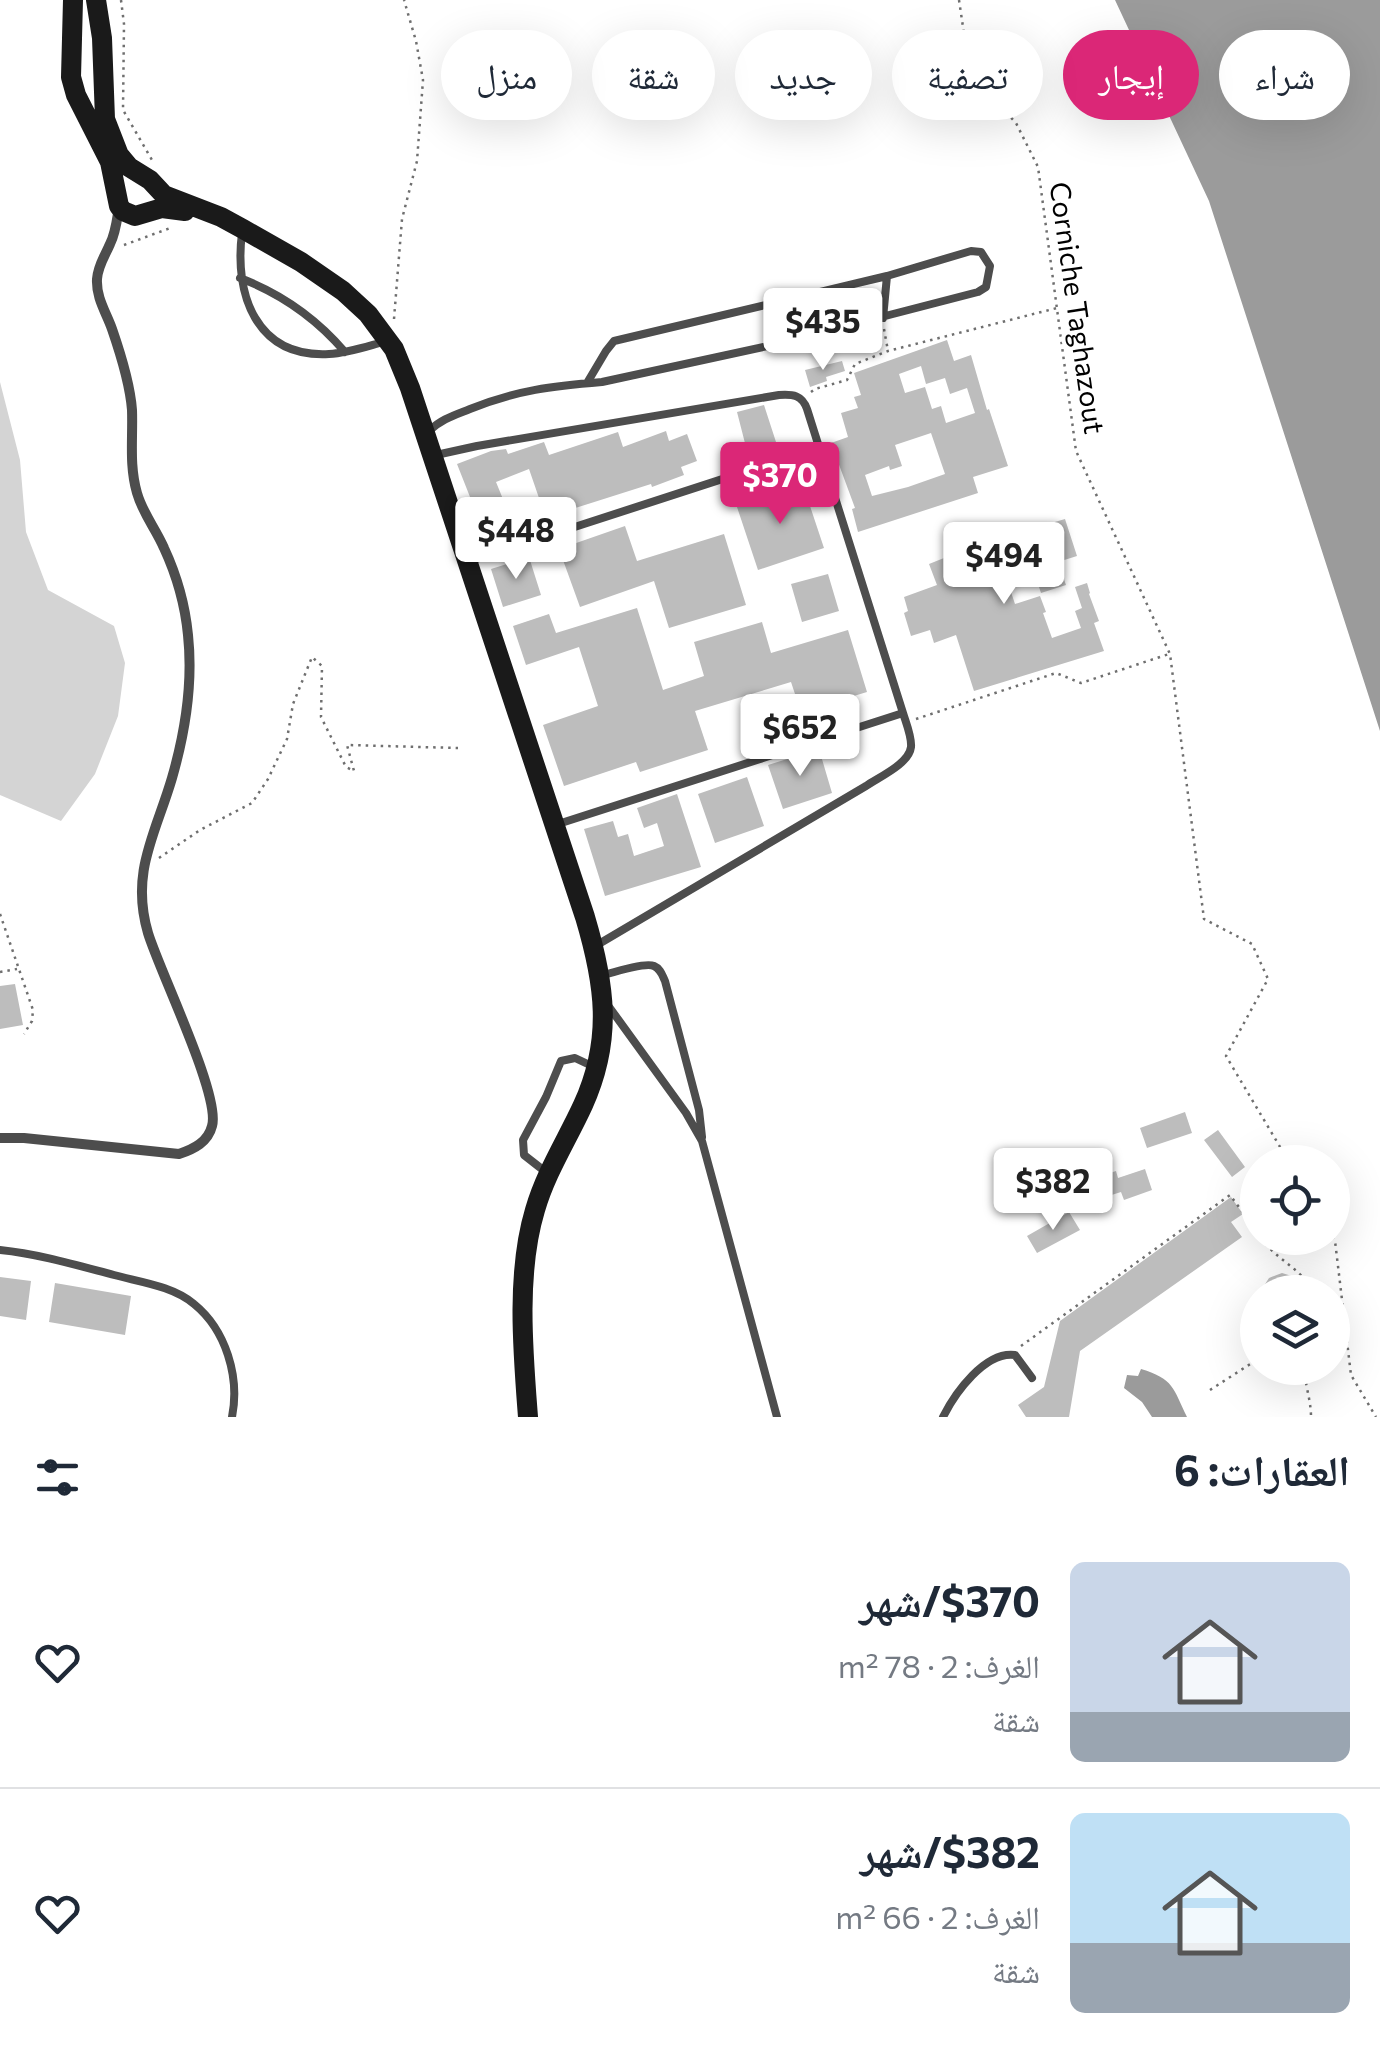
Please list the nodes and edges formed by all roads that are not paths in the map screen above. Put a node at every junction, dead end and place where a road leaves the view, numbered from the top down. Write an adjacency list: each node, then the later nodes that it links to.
1 (72, 0): 3 (street)
2 (96, 0): 3 (street)
3 (140, 194): 4 (street); 5 (street); 5 (street)
4 (242, 229): 7 (lane); 10 (street)
5 (115, 246): 24 (street)
6 (886, 276): 8 (lane); 9 (lane); 9 (lane)
7 (240, 278): 12 (lane); 12 (lane)
8 (774, 304): 11 (lane); 13 (lane)
9 (882, 318): 11 (lane)
10 (391, 330): 12 (lane); 14 (street)
11 (777, 344): 13 (lane)
12 (345, 352)
13 (587, 383): 14 (lane)
14 (426, 434): 16 (street)
15 (818, 448): 16 (lane); 17 (lane); 18 (lane)
16 (433, 456): 17 (street)
17 (467, 562): 19 (street)
18 (904, 718): 19 (lane); 20 (lane)
19 (554, 825): 20 (street)
20 (593, 947): 21 (street)
21 (600, 976): 22 (street); 25 (lane)
22 (604, 1001): 23 (street); 25 (lane)
23 (596, 1068): 26 (street); 26 (lane)
24 (0, 1138)
25 (702, 1141): 31 (lane)
26 (548, 1174): 30 (street)
27 (0, 1250): 29 (lane)
28 (1032, 1378): 32 (lane)
29 (232, 1417)
30 (528, 1417)
31 (777, 1417)
32 (943, 1417)

